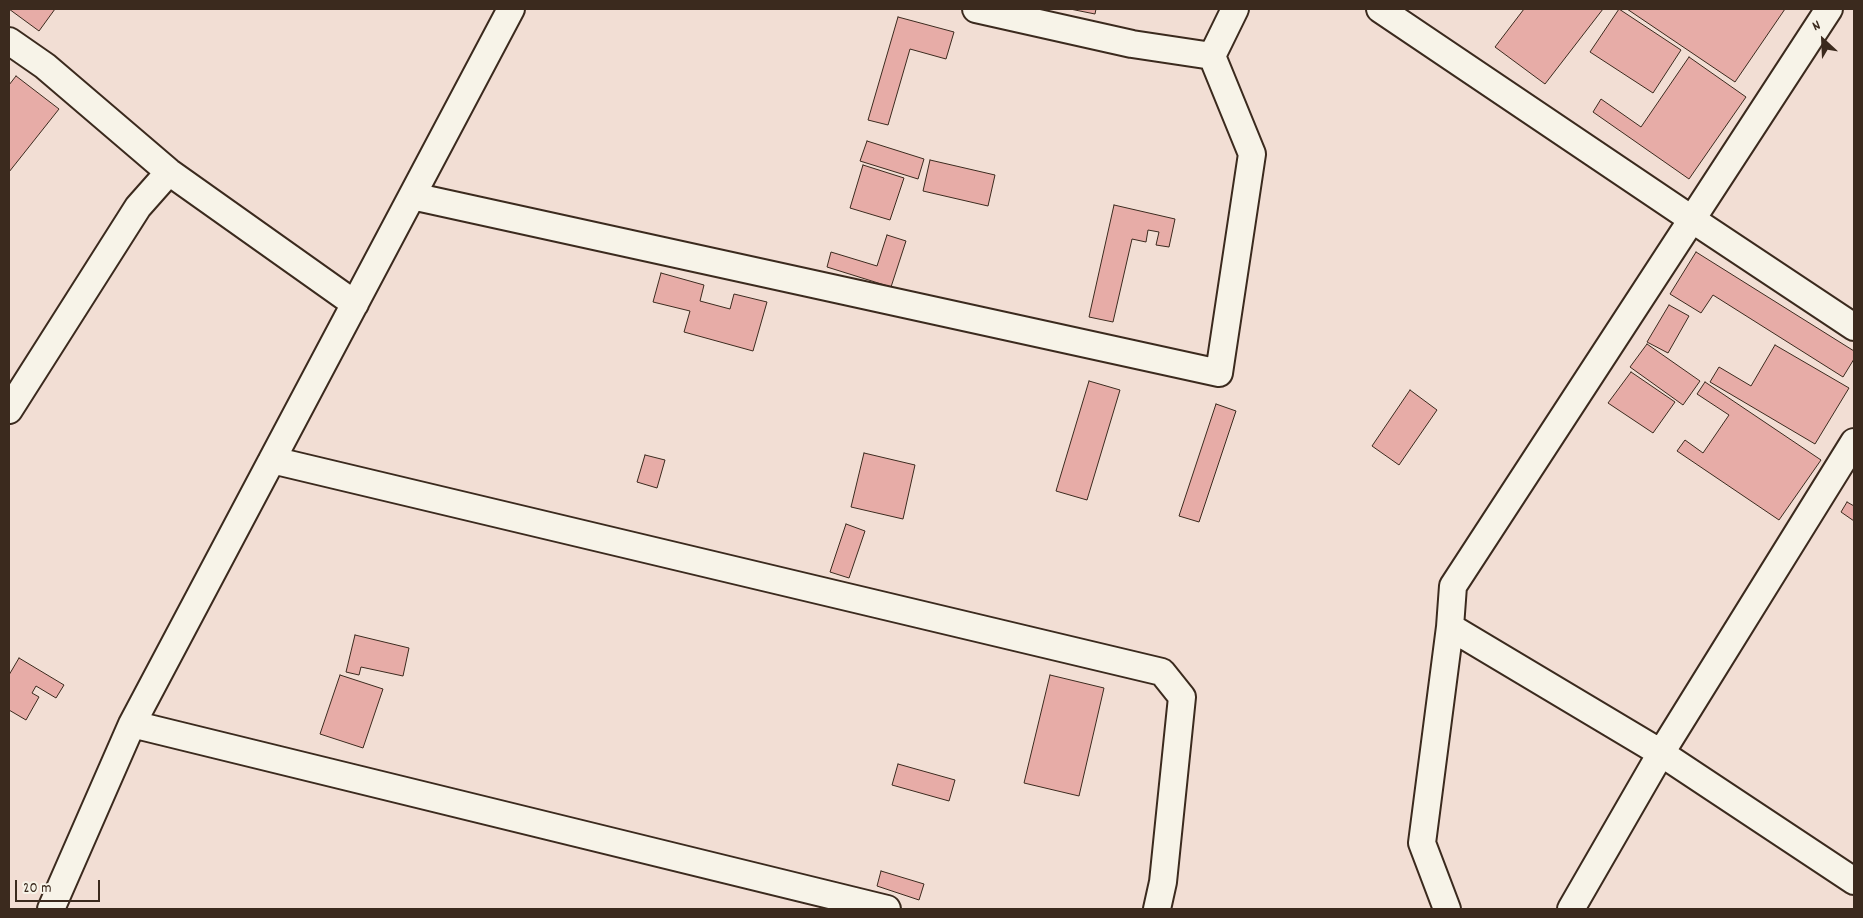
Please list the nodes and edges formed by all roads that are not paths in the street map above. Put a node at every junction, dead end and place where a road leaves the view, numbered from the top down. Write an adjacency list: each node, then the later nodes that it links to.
1 (511, 9): 9 (street)
2 (976, 9): 7 (street)
3 (1235, 9): 7 (street)
4 (1380, 9): 10 (street)
5 (1829, 9): 10 (street)
6 (9, 41): 8 (street)
7 (1212, 56): 9 (street)
8 (169, 172): 11 (street); 13 (street)
9 (412, 196): 11 (street)
10 (1693, 220): 12 (street); 16 (street)
11 (355, 304): 15 (street)
12 (1854, 327)
13 (9, 410)
14 (1854, 442): 18 (street)
15 (272, 460): 17 (street); 22 (street)
16 (1450, 627): 18 (street); 23 (street)
17 (132, 724): 20 (street); 21 (street)
18 (1662, 753): 19 (street); 24 (street)
19 (1854, 881)
20 (51, 909)
21 (888, 909)
22 (1157, 909)
23 (1447, 909)
24 (1571, 909)

